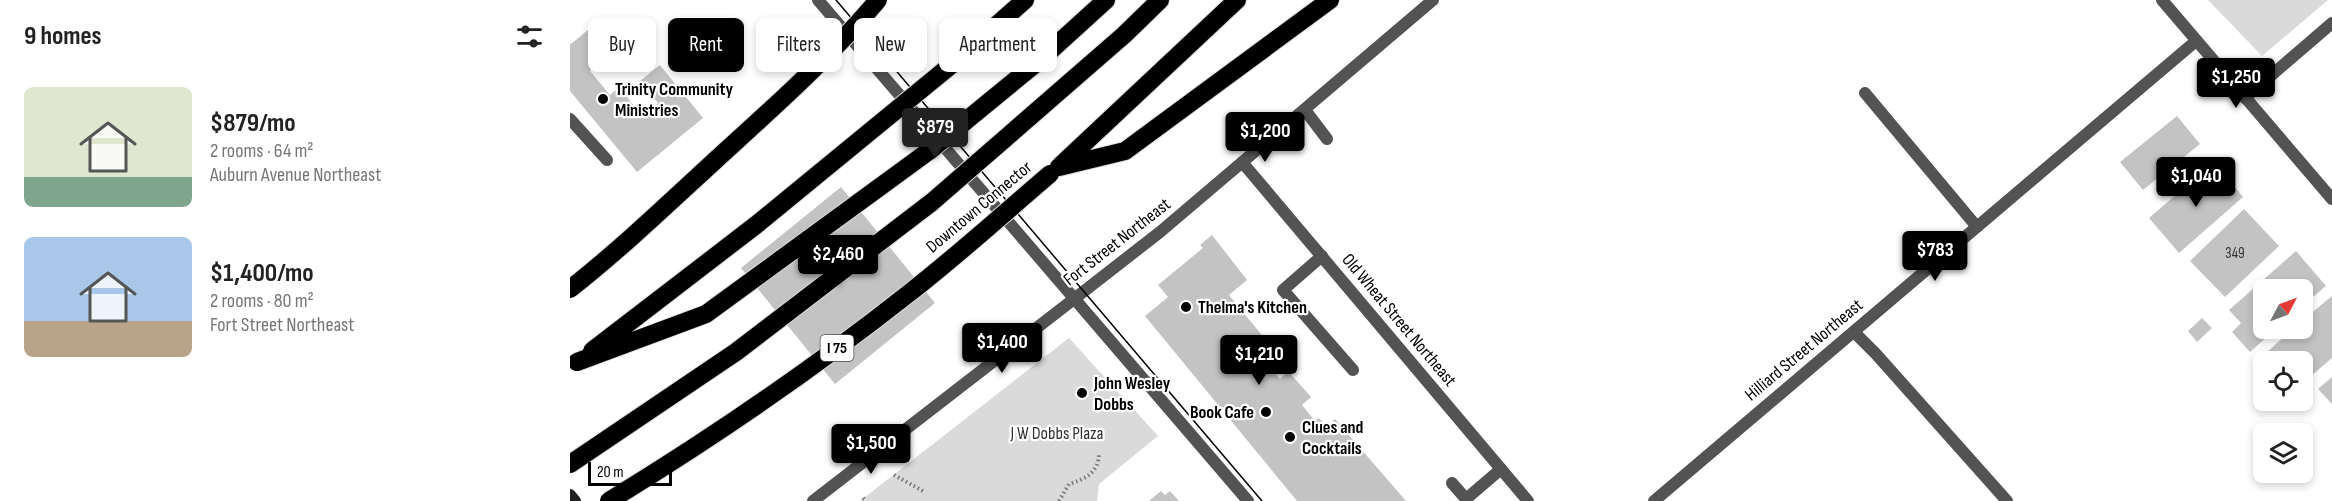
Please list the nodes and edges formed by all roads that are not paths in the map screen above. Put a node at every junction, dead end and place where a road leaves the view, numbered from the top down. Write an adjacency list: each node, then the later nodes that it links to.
1 (818, 0): 24 (street)
2 (878, 0): 23 (highway, bridge)
3 (1025, 0): 26 (highway, bridge)
4 (1106, 0): 26 (highway, bridge)
5 (1160, 0): 28 (highway, bridge)
6 (1237, 0): 19 (highway, Downtown Connector / I 75)
7 (1330, 0): 19 (highway)
8 (1433, 0): 14 (street, Fort Street Northeast)
9 (2162, 0): 11 (street)
10 (2332, 23): 13 (street)
11 (2196, 41): 13 (street); 21 (street, Hilliard Street Northeast)
12 (1865, 93): 21 (street)
13 (2246, 98): 20 (street)
14 (1305, 110): 16 (street); 18 (street, Fort Street Northeast)
15 (570, 119): 17 (street)
16 (1327, 139)
17 (607, 160)
18 (1242, 162): 22 (street, Old Wheat Street Northeast); 24 (street, Fort Street Northeast)
19 (1054, 170): 33 (highway, Downtown Connector / I 75, bridge)
20 (2332, 199)
21 (1977, 227): 25 (street, Hilliard Street Northeast)
22 (1322, 256): 27 (street); 29 (street, Old Wheat Street Northeast)
23 (570, 289)
24 (1074, 299): 34 (street, Fort Street Northeast); 35 (street)
25 (1854, 332): 37 (street, Hilliard Street Northeast); 38 (street)
26 (573, 365)
27 (1353, 370)
28 (570, 464)
29 (1501, 469): 30 (street); 36 (street, Old Wheat Street Northeast)
30 (1452, 483)
31 (570, 495): 32 (main road)
32 (574, 501)
33 (609, 501)
34 (813, 501)
35 (1248, 501)
36 (1528, 501)
37 (1654, 501)
38 (2007, 501)

